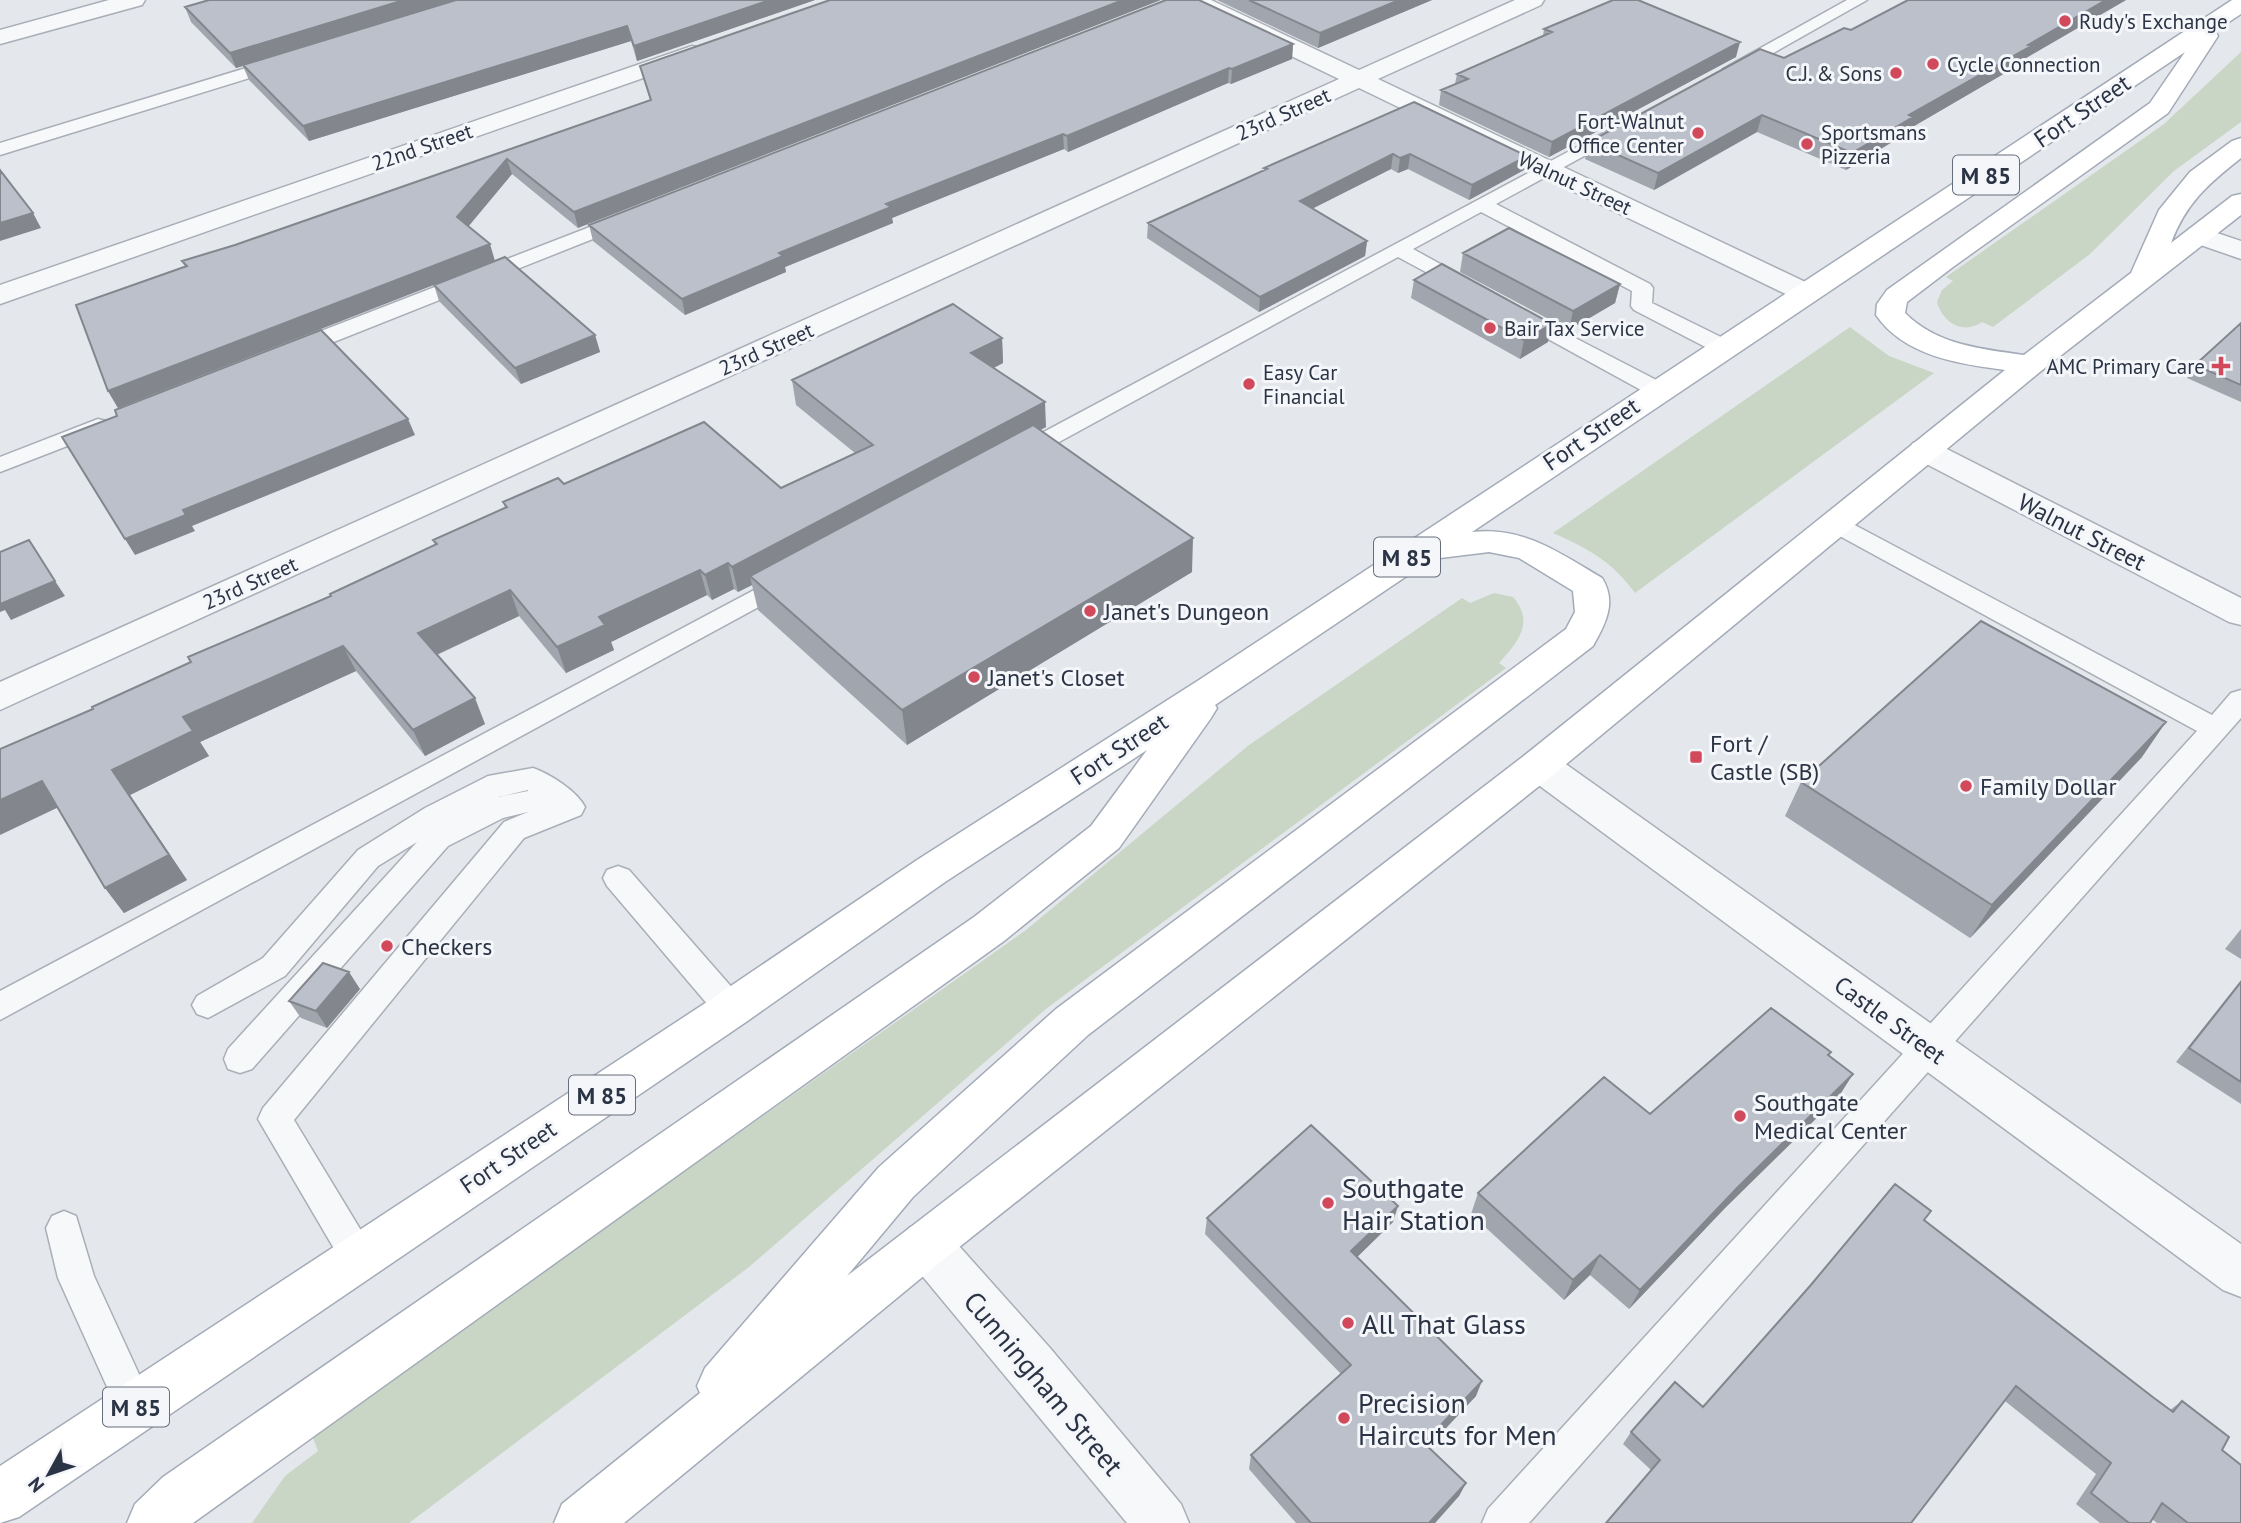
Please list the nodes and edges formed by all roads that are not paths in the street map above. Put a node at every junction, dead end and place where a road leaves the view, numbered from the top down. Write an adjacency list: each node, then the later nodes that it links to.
1 (134, 0): 6 (street)
2 (1533, 0): 10 (street, 23rd Street)
3 (1859, 0): 9 (lane)
4 (1182, 1): 10 (street, Walnut Street)
5 (2229, 14): 22 (main road, Fort Street / M 85); 26 (main road)
6 (0, 37)
7 (712, 46): 23 (street, 22nd Street)
8 (300, 56): 13 (lane)
9 (1714, 78)
10 (1358, 79): 14 (street, Walnut Street); 37 (street, 23rd Street)
11 (1642, 117): 14 (lane)
12 (2241, 146): 21 (main road)
13 (0, 149)
14 (1545, 169): 16 (lane); 22 (street, Walnut Street)
15 (2241, 202): 18 (main road)
16 (1481, 204): 19 (lane); 24 (lane)
17 (649, 209): 25 (lane)
18 (2199, 235): 20 (street); 21 (main road)
19 (1397, 249): 27 (lane); 31 (lane)
20 (2241, 251)
21 (2142, 280): 26 (main road)
22 (1806, 293): 24 (main road, Fort Street / M 85)
23 (0, 295)
24 (1723, 347): 27 (main road, Fort Street / M 85)
25 (273, 358)
26 (2029, 365): 29 (main road)
27 (1658, 390): 33 (main road, Fort Street / M 85)
28 (117, 419): 30 (lane)
29 (1924, 450): 32 (main road); 35 (street, Walnut Street)
30 (0, 465)
31 (993, 469)
32 (1835, 522): 39 (lane); 40 (main road)
33 (1418, 550): 36 (main road, Fort Street / M 85); 53 (main road)
34 (809, 568): 44 (lane)
35 (2241, 613)
36 (1212, 689): 45 (main road, Fort Street / M 85); 55 (main road)
37 (0, 697)
38 (2241, 700): 39 (lane)
39 (2216, 729): 46 (lane)
40 (1539, 765): 46 (street, Castle Street); 49 (main road)
41 (571, 807): 43 (lane); 47 (lane); 50 (lane)
42 (618, 878): 45 (lane)
43 (208, 1005)
44 (0, 1007)
45 (731, 1009): 50 (main road, Fort Street / M 85)
46 (1929, 1048): 51 (street, Castle Street); 58 (lane)
47 (240, 1059)
48 (64, 1228): 52 (lane)
49 (926, 1244): 53 (main road); 57 (street, Cunningham Street)
50 (359, 1257): 52 (main road, Fort Street / M 85)
51 (2241, 1273)
52 (135, 1407): 54 (main road, Fort Street / M 85)
53 (665, 1455): 56 (main road)
54 (0, 1498)
55 (154, 1523)
56 (581, 1523)
57 (1162, 1523)
58 (1502, 1523)

